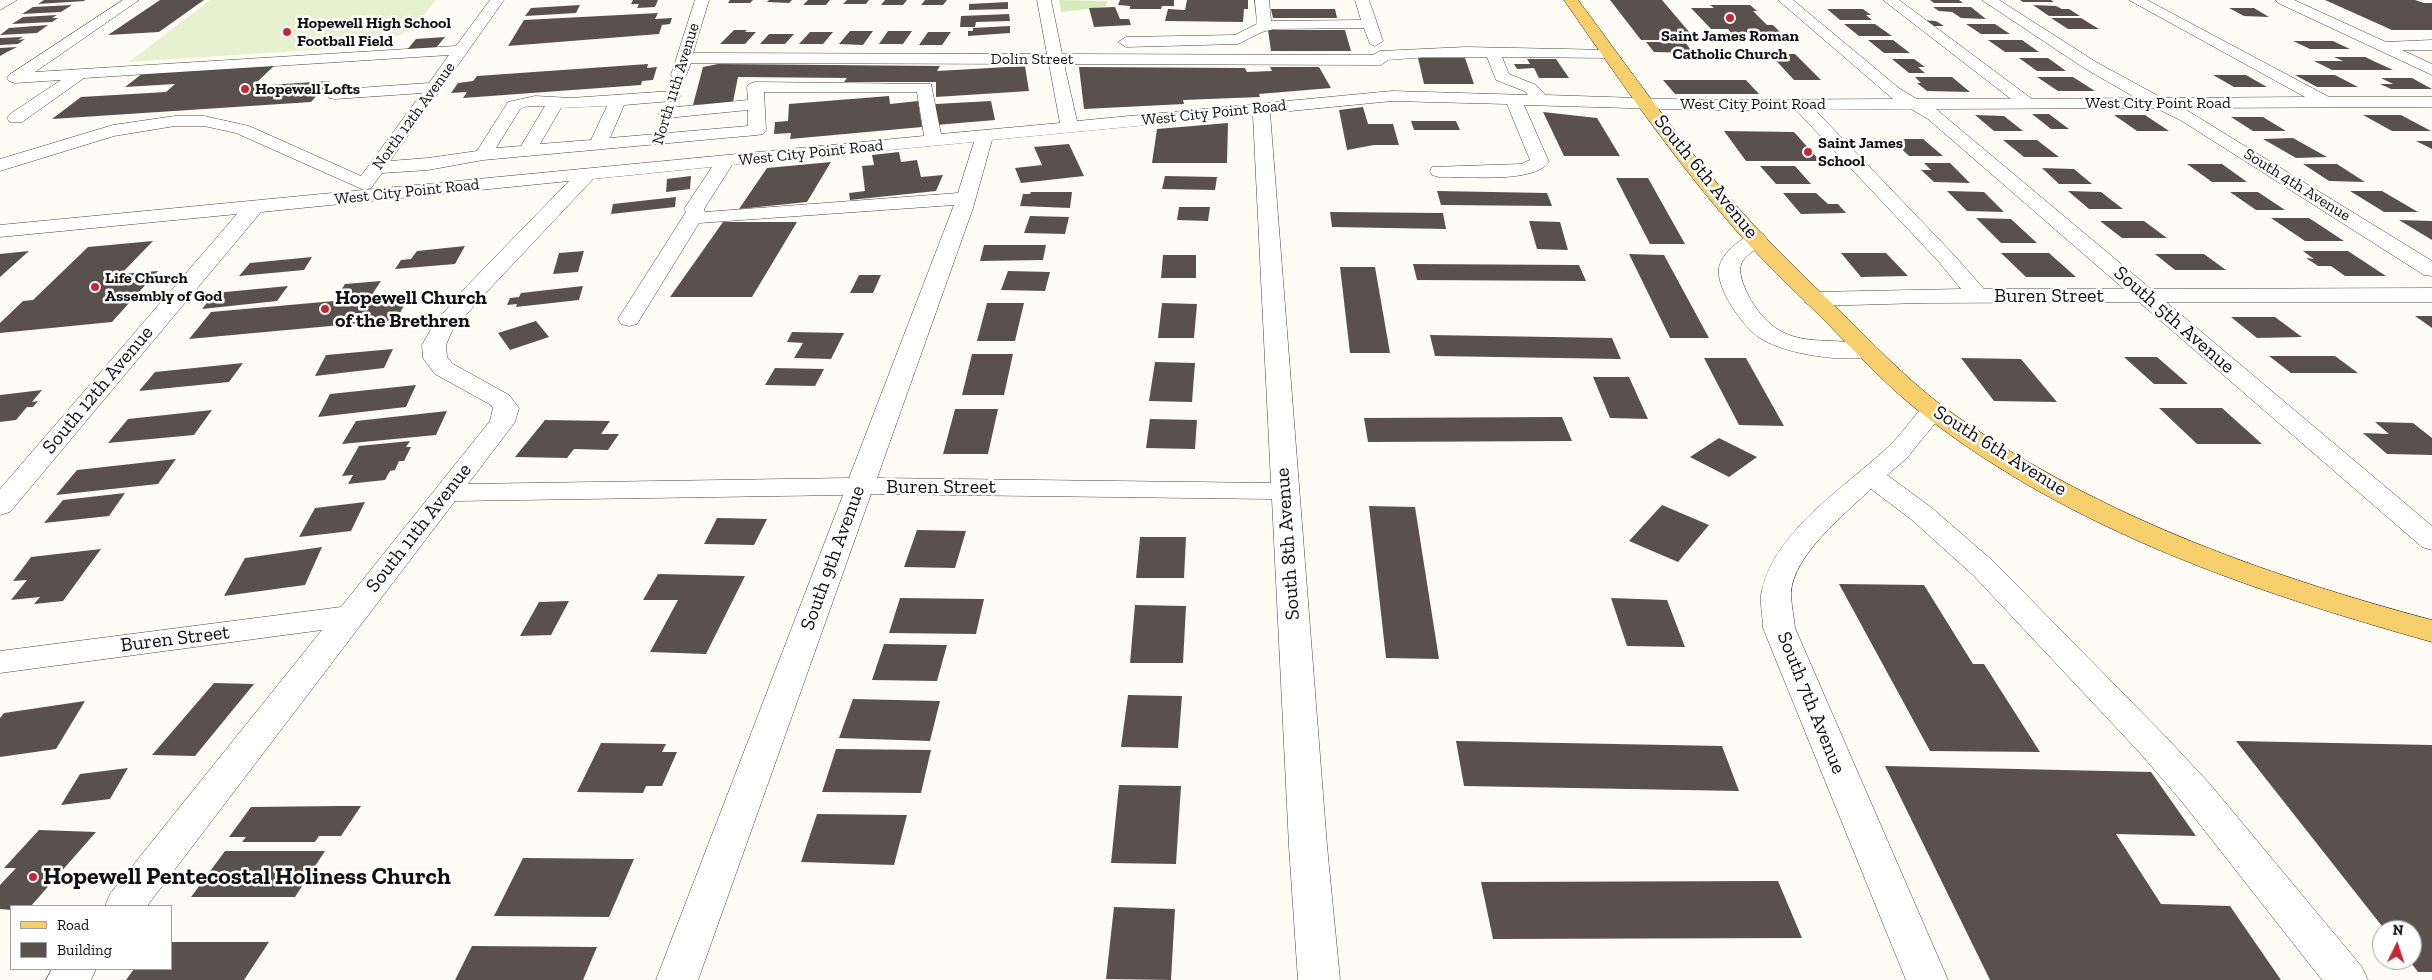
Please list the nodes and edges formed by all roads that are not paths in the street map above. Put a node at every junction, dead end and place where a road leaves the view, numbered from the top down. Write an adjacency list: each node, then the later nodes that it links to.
1 (10, 0): 14 (street)
2 (132, 0): 32 (street)
3 (498, 0): 22 (street, North 12th Avenue)
4 (702, 0): 25 (street, North 11th Avenue)
5 (1044, 0): 18 (street)
6 (1262, 0): 16 (street)
7 (1362, 0): 15 (street)
8 (1571, 0): 24 (main road, South 6th Avenue)
9 (1785, 0): 49 (street, South 5th Avenue)
10 (1890, 0): 45 (street)
11 (1990, 0): 46 (street, South 4th Avenue)
12 (2136, 0): 41 (street)
13 (2283, 0): 20 (street)
14 (0, 6)
15 (1370, 24): 16 (street); 26 (street)
16 (1264, 26): 17 (street)
17 (1111, 42)
18 (1052, 43): 19 (street); 27 (street)
19 (1072, 43)
20 (2381, 46): 21 (street); 30 (street)
21 (2432, 46)
22 (462, 50): 28 (street); 29 (street, North 12th Avenue)
23 (1493, 52): 24 (street, Dolin Street); 26 (street, Dolin Street); 38 (street)
24 (1611, 55): 44 (main road, South 6th Avenue)
25 (684, 58): 27 (street, Dolin Street); 47 (street, North 11th Avenue)
26 (1380, 58): 27 (street, Dolin Street); 36 (street)
27 (1055, 59): 54 (street)
28 (298, 61): 29 (street); 31 (street)
29 (451, 65): 33 (street, North 12th Avenue)
30 (2432, 70)
31 (80, 74): 32 (street); 53 (street)
32 (13, 75): 34 (street)
33 (436, 87): 35 (street); 63 (street, North 12th Avenue)
34 (0, 90)
35 (335, 94)
36 (1392, 96): 37 (street, West City Point Road); 51 (street, West City Point Road)
37 (1513, 98): 38 (street, West City Point Road); 65 (street)
38 (1540, 99): 44 (street, West City Point Road)
39 (618, 100): 40 (street); 47 (street); 58 (street)
40 (556, 102): 59 (street); 60 (street)
41 (2326, 102): 42 (street, West City Point Road); 46 (street, West City Point Road)
42 (2411, 102): 43 (street, West City Point Road); 52 (street)
43 (2432, 102)
44 (1646, 103): 50 (street, West City Point Road); 72 (main road, South 6th Avenue)
45 (2027, 103): 46 (street, West City Point Road); 49 (street, West City Point Road)
46 (2161, 103): 73 (street, South 4th Avenue)
47 (669, 104): 48 (street); 56 (street, North 11th Avenue)
48 (757, 104): 56 (street); 57 (street)
49 (1913, 104): 50 (street, West City Point Road); 76 (street, South 5th Avenue)
50 (1801, 105): 75 (street)
51 (1261, 108): 54 (street, West City Point Road); 83 (street, South 8th Avenue)
52 (2432, 113)
53 (16, 118)
54 (1068, 127): 55 (street, West City Point Road)
55 (985, 135): 57 (street, West City Point Road); 68 (street, South 9th Avenue)
56 (658, 140): 58 (street); 64 (street, North 11th Avenue)
57 (933, 140): 61 (street, West City Point Road)
58 (598, 145): 59 (street)
59 (527, 151): 60 (street)
60 (483, 155): 63 (street)
61 (726, 161): 64 (street, West City Point Road); 70 (street)
62 (0, 165): 67 (street)
63 (376, 168): 67 (street, North 12th Avenue)
64 (649, 168): 66 (street, West City Point Road)
65 (1439, 171)
66 (587, 174): 67 (street, West City Point Road); 84 (street, South 11th Avenue)
67 (360, 190): 69 (street, West City Point Road)
68 (966, 198): 70 (street); 82 (street, South 9th Avenue)
69 (254, 207): 71 (street, West City Point Road); 85 (street, South 12th Avenue)
70 (695, 213): 78 (street)
71 (0, 231)
72 (1757, 239): 77 (main road, South 6th Avenue); 79 (street)
73 (2432, 270)
74 (2432, 294): 76 (street, Buren Street)
75 (1978, 296): 76 (street, Buren Street); 77 (street, Buren Street)
76 (2147, 296): 86 (street, South 5th Avenue)
77 (1815, 299): 79 (main road, South 6th Avenue)
78 (629, 319)
79 (1867, 351): 80 (main road, South 6th Avenue)
80 (1933, 410): 81 (street, South 7th Avenue); 88 (main road, South 6th Avenue)
81 (1870, 476): 95 (street, South 7th Avenue); 96 (street)
82 (860, 487): 83 (street, Buren Street); 84 (street, Buren Street); 93 (street, South 9th Avenue)
83 (1285, 491): 94 (street, South 8th Avenue)
84 (446, 493): 87 (street, South 11th Avenue)
85 (0, 506)
86 (2432, 541)
87 (350, 616): 89 (street, Buren Street); 90 (street, South 11th Avenue)
88 (2432, 631)
89 (0, 662)
90 (125, 905)
91 (75, 970): 92 (street)
92 (67, 980)
93 (677, 980)
94 (1318, 980)
95 (1927, 980)
96 (2347, 980)

